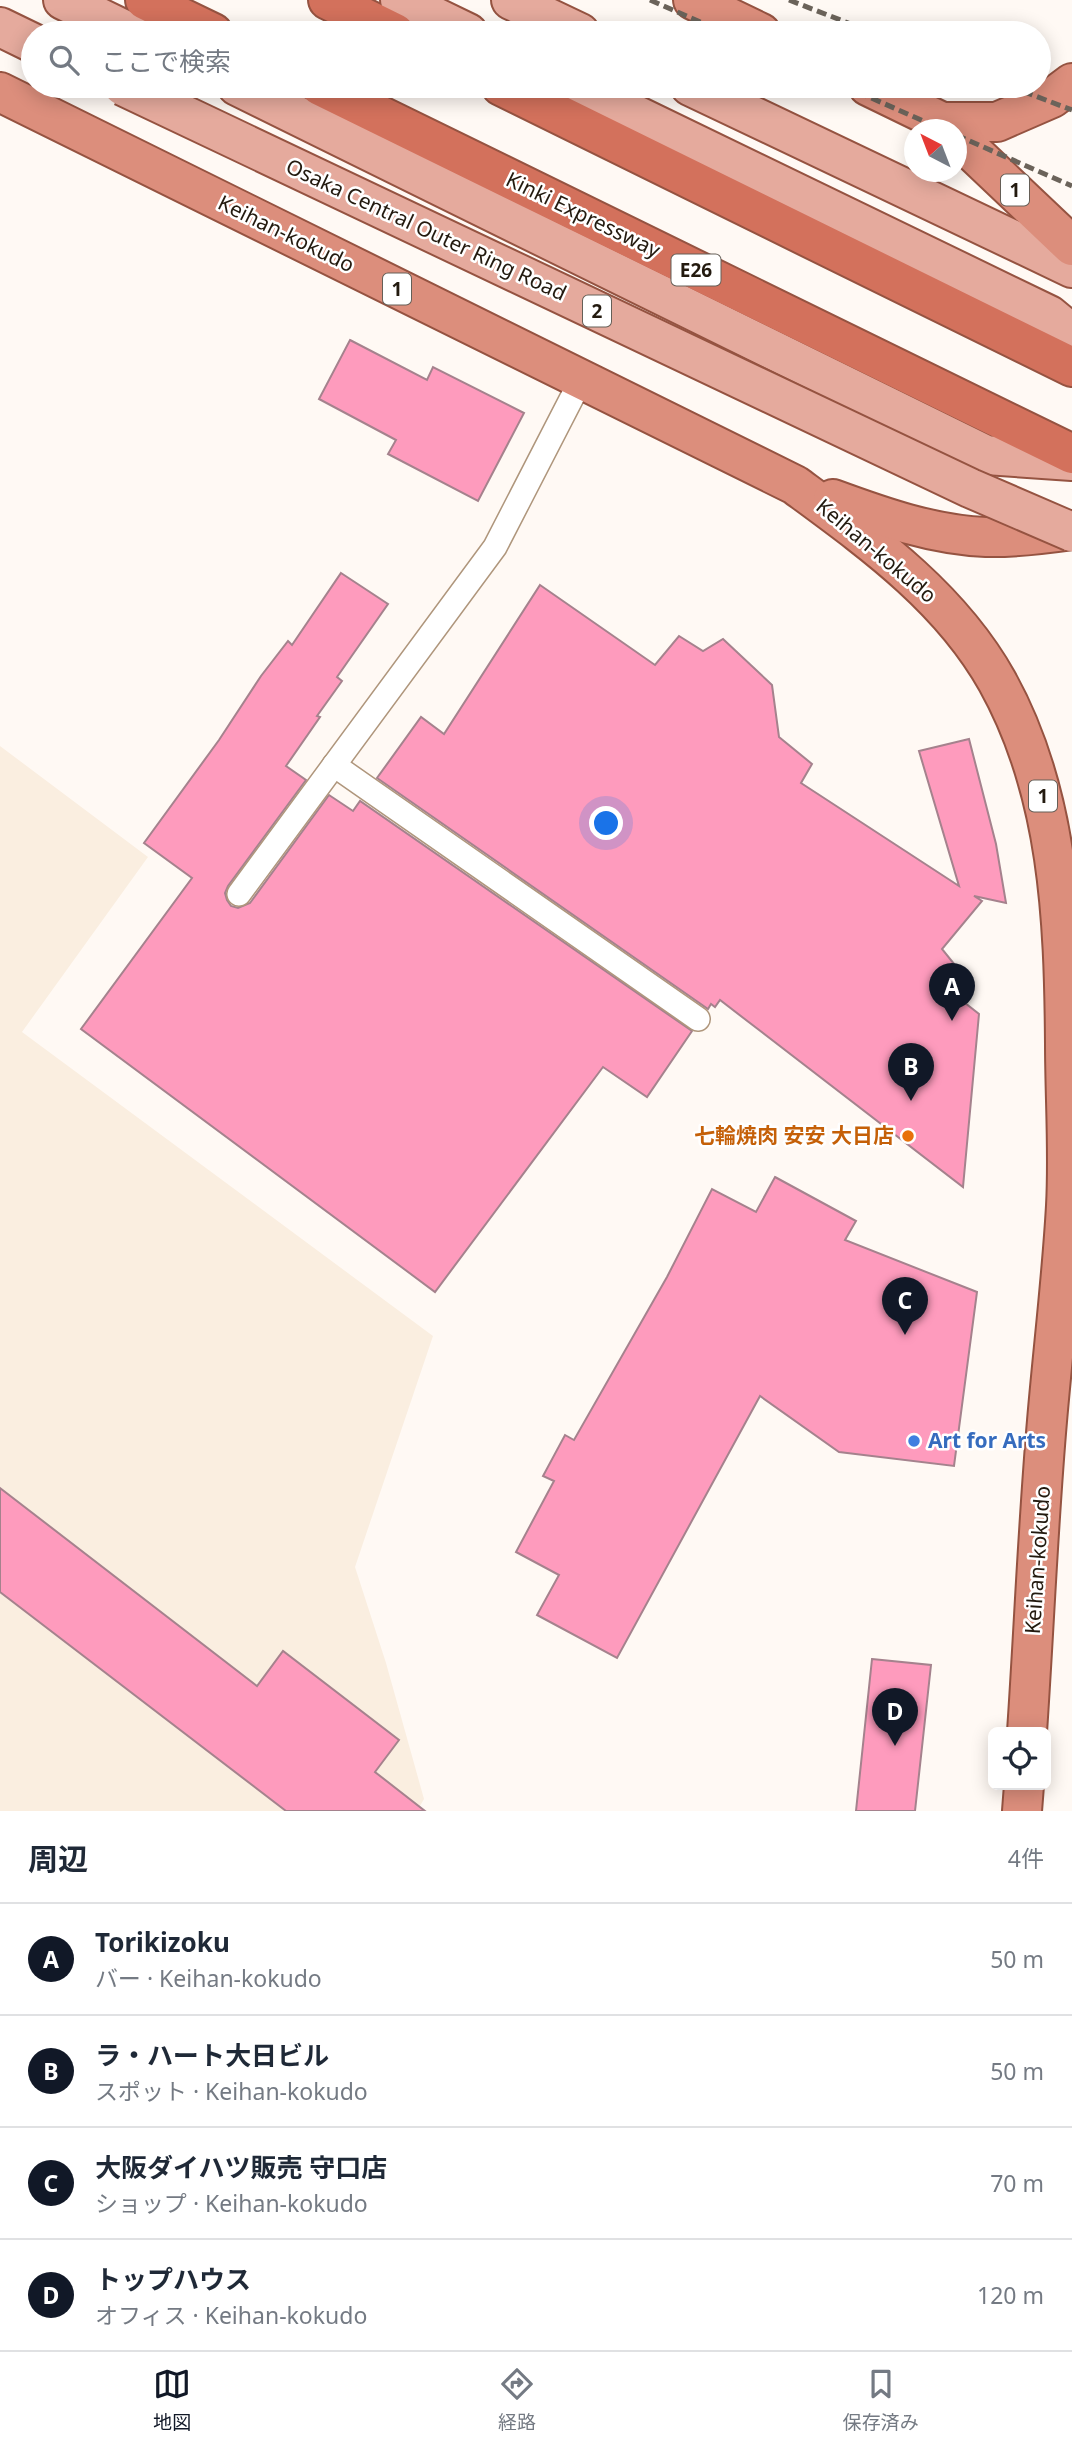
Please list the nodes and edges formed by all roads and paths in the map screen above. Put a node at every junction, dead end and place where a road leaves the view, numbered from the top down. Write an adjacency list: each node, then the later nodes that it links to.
1 (63, 0): 7 (main road)
2 (145, 0): 8 (highway)
3 (328, 0): 9 (highway)
4 (400, 0): 10 (main road)
5 (511, 0): 11 (main road)
6 (693, 0): 12 (highway)
7 (106, 21)
8 (188, 21)
9 (371, 21)
10 (443, 21)
11 (555, 21)
12 (736, 21)
13 (0, 27): 14 (main road)
14 (21, 37)
15 (1072, 83): 17 (highway)
16 (0, 92): 33 (highway, Keihan-kokudo / 1)
17 (1051, 97)
18 (148, 98): 37 (main road, Osaka Central Outer Ring Road / 2, bridge)
19 (261, 98): 35 (main road)
20 (345, 98): 34 (highway, Kinki Expressway / E26)
21 (525, 98): 32 (highway)
22 (601, 98): 31 (main road)
23 (715, 98): 30 (main road)
24 (891, 98): 26 (highway, 1)
25 (1050, 98): 27 (highway)
26 (931, 119)
27 (967, 126)
28 (967, 145): 29 (highway, 1)
29 (1072, 246)
30 (1072, 268)
31 (1072, 334)
32 (1072, 368)
33 (581, 380): 36 (highway, Keihan-kokudo / 1); 38 (lane)
34 (1072, 454)
35 (1072, 461)
36 (795, 485): 37 (highway); 42 (highway, Keihan-kokudo / 1)
37 (1072, 531)
38 (334, 765): 39 (lane); 40 (lane)
39 (239, 894)
40 (698, 1019)
41 (1072, 1136): 42 (main road)
42 (1066, 1203): 43 (highway, Keihan-kokudo / 1)
43 (1027, 1727)
44 (1024, 1790): 45 (highway)
45 (1022, 1811)

